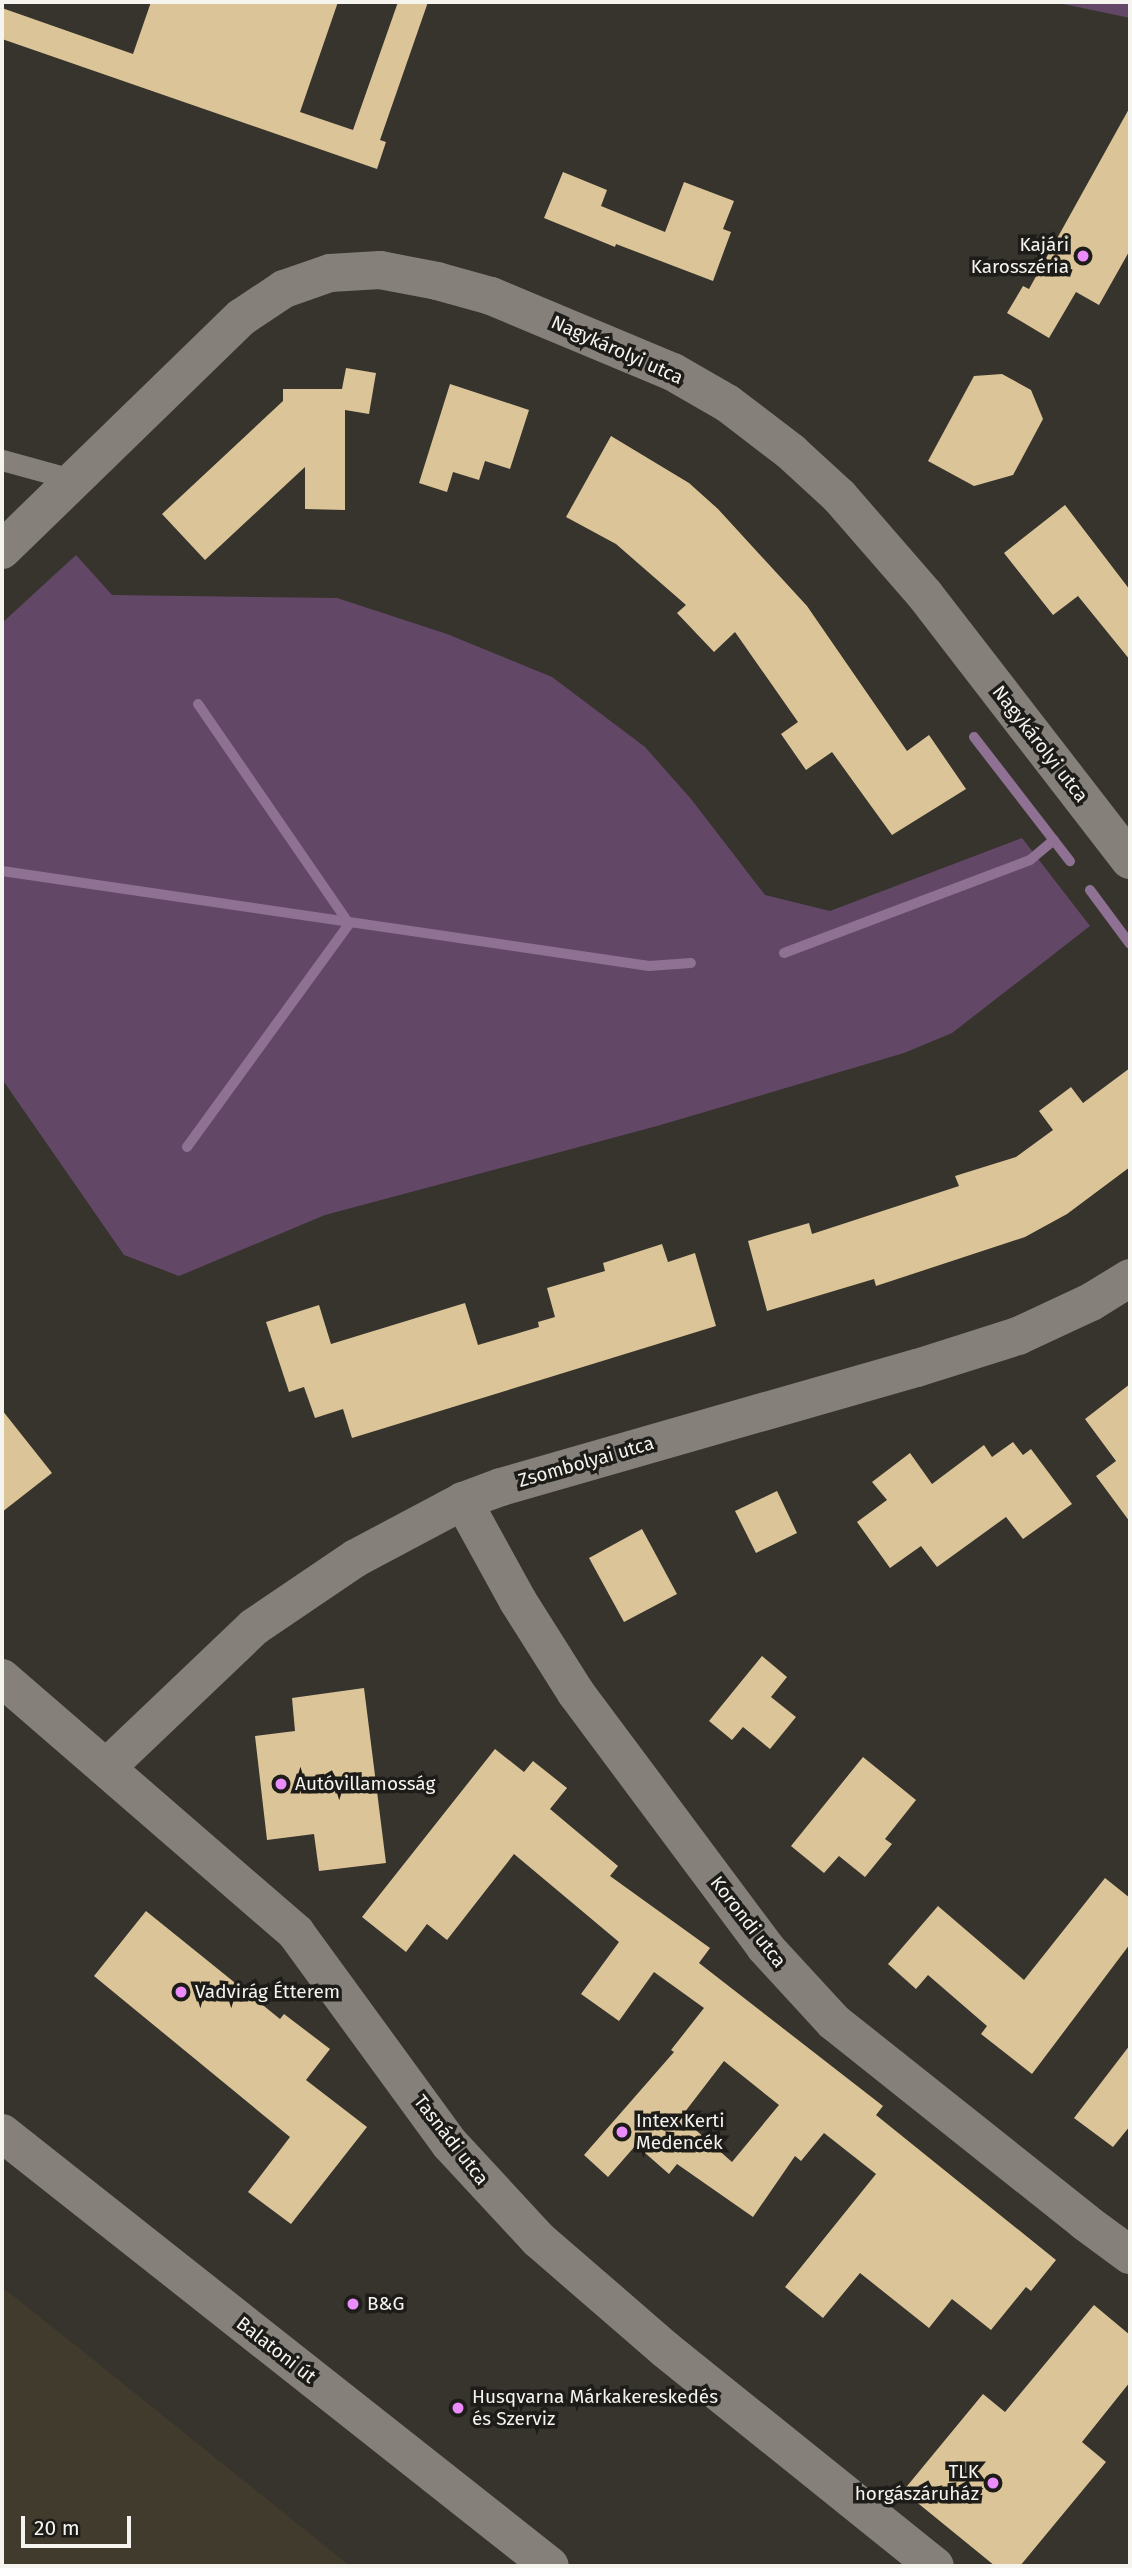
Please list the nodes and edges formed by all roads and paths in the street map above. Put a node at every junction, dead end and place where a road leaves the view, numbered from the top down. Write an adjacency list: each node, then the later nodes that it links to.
1 (2, 460): 2 (lane)
2 (75, 480): 3 (street, Nagykárolyi utca); 4 (street, Nagykárolyi utca)
3 (2, 550)
4 (1130, 860)
5 (1130, 1278): 6 (street, Zsombolyai utca)
6 (463, 1501): 8 (street, Zsombolyai utca); 10 (street, Korondi utca)
7 (2, 1678): 8 (street, Tasnádi utca)
8 (106, 1768): 12 (street, Tasnádi utca)
9 (2, 2133): 11 (street, Balatoni út)
10 (1130, 2255)
11 (550, 2566)
12 (935, 2566)

